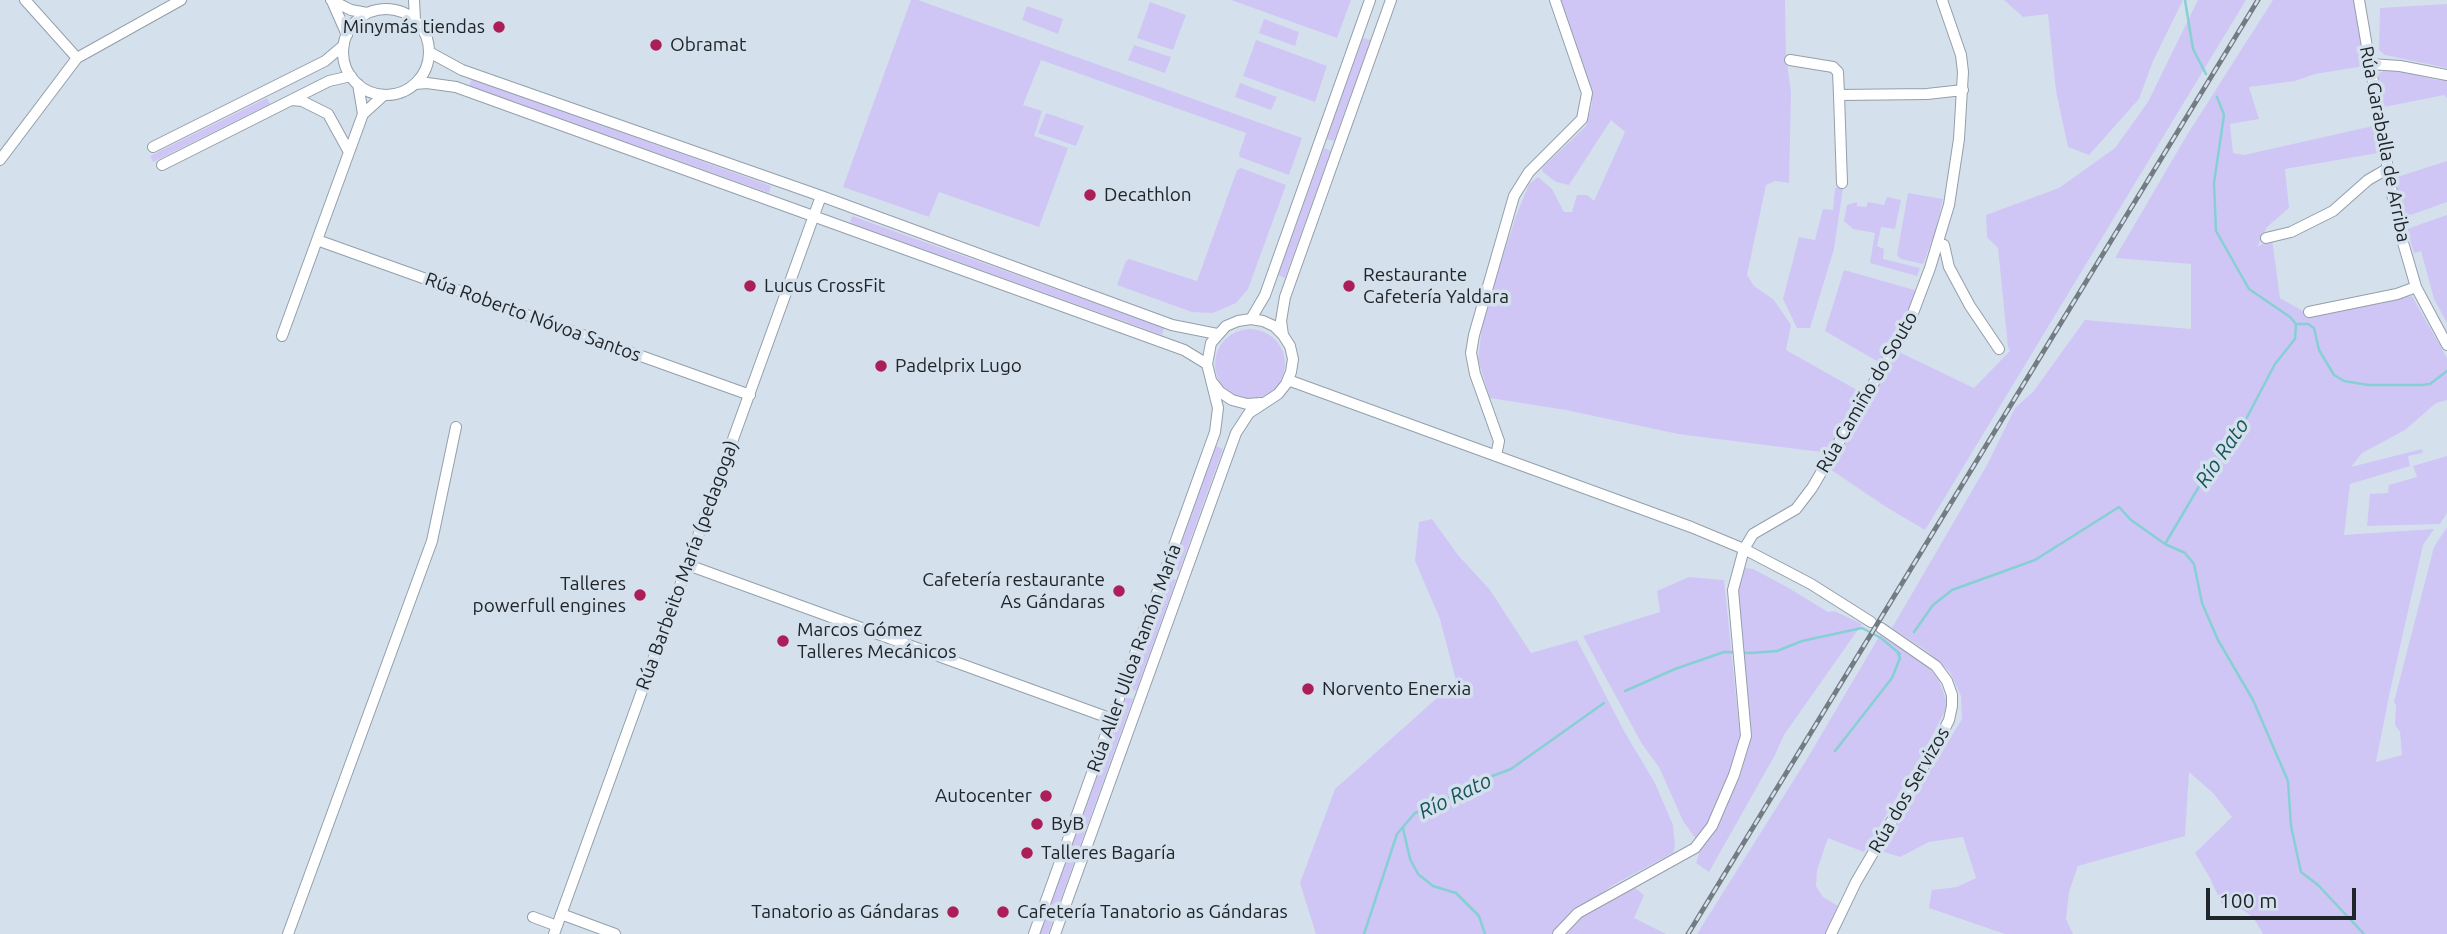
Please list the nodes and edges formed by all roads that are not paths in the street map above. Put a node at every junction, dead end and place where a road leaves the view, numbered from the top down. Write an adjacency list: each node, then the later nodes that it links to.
1 (25, 0): 16 (street)
2 (181, 0): 16 (street)
3 (393, 0): 11 (street)
4 (414, 0): 13 (street)
5 (1370, 0): 40 (street)
6 (1391, 0): 42 (street)
7 (1555, 0): 52 (street)
8 (1942, 0): 22 (street, Rúa Camiño do Souto)
9 (2359, 0): 18 (street, Rúa Garaballa de Arriba)
10 (332, 1): 12 (street); 14 (street)
11 (383, 9): 12 (street); 13 (street)
12 (367, 13): 14 (street)
13 (415, 20): 15 (street)
14 (345, 40): 20 (street); 27 (street)
15 (429, 52): 21 (street); 33 (street)
16 (77, 58): 29 (street)
17 (1790, 60): 24 (street)
18 (2370, 64): 19 (street); 31 (street, Rúa Garaballa de Arriba)
19 (2447, 75)
20 (355, 80): 23 (street); 25 (street); 26 (street)
21 (415, 84): 23 (street); 34 (street)
22 (1963, 90): 24 (street); 37 (street, Rúa Camiño do Souto)
23 (384, 94): 26 (street)
24 (1839, 95): 32 (street)
25 (292, 100): 28 (street); 30 (street)
26 (363, 114): 28 (street)
27 (153, 147)
28 (349, 152): 36 (street)
29 (0, 160)
30 (162, 165)
31 (2387, 169): 35 (street); 38 (street, Rúa Garaballa de Arriba)
32 (1842, 183)
33 (821, 197): 34 (street, Rúa Barbeito María (pedagoga)); 41 (street)
34 (814, 217): 46 (street); 49 (street, Rúa Barbeito María (pedagoga))
35 (2266, 238)
36 (317, 240): 43 (street); 49 (street, Rúa Roberto Nóvoa Santos)
37 (1938, 243): 45 (street); 53 (street, Rúa Camiño do Souto)
38 (2416, 287): 39 (street); 44 (street, Rúa Garaballa de Arriba)
39 (2309, 312)
40 (1251, 319): 41 (street); 42 (street)
41 (1217, 334): 46 (street)
42 (1283, 335): 48 (street)
43 (282, 337)
44 (2447, 345)
45 (1999, 349)
46 (1207, 364): 47 (street, Rúa Aller Ulloa Ramón María)
47 (1212, 380): 50 (street); 57 (street, Rúa Aller Ulloa Ramón María)
48 (1288, 380): 50 (street, Rúa Aller Ulloa Ramón María); 52 (street)
49 (750, 395): 54 (street, Rúa Barbeito María (pedagoga))
50 (1261, 403): 64 (street, Rúa Aller Ulloa Ramón María)
51 (456, 427): 61 (street)
52 (1496, 456): 53 (street)
53 (1744, 550): 55 (street); 65 (street)
54 (688, 565): 57 (street); 58 (street, Rúa Barbeito María (pedagoga))
55 (1871, 622)
56 (1881, 628): 66 (street, Rúa dos Servizos)
57 (1112, 719): 63 (street, Rúa Aller Ulloa Ramón María)
58 (561, 914): 60 (street, Rúa Barbeito María (pedagoga)); 62 (street)
59 (533, 918): 60 (street)
60 (555, 930)
61 (288, 934)
62 (615, 934)
63 (1034, 934)
64 (1055, 934)
65 (1558, 934)
66 (1831, 934)

